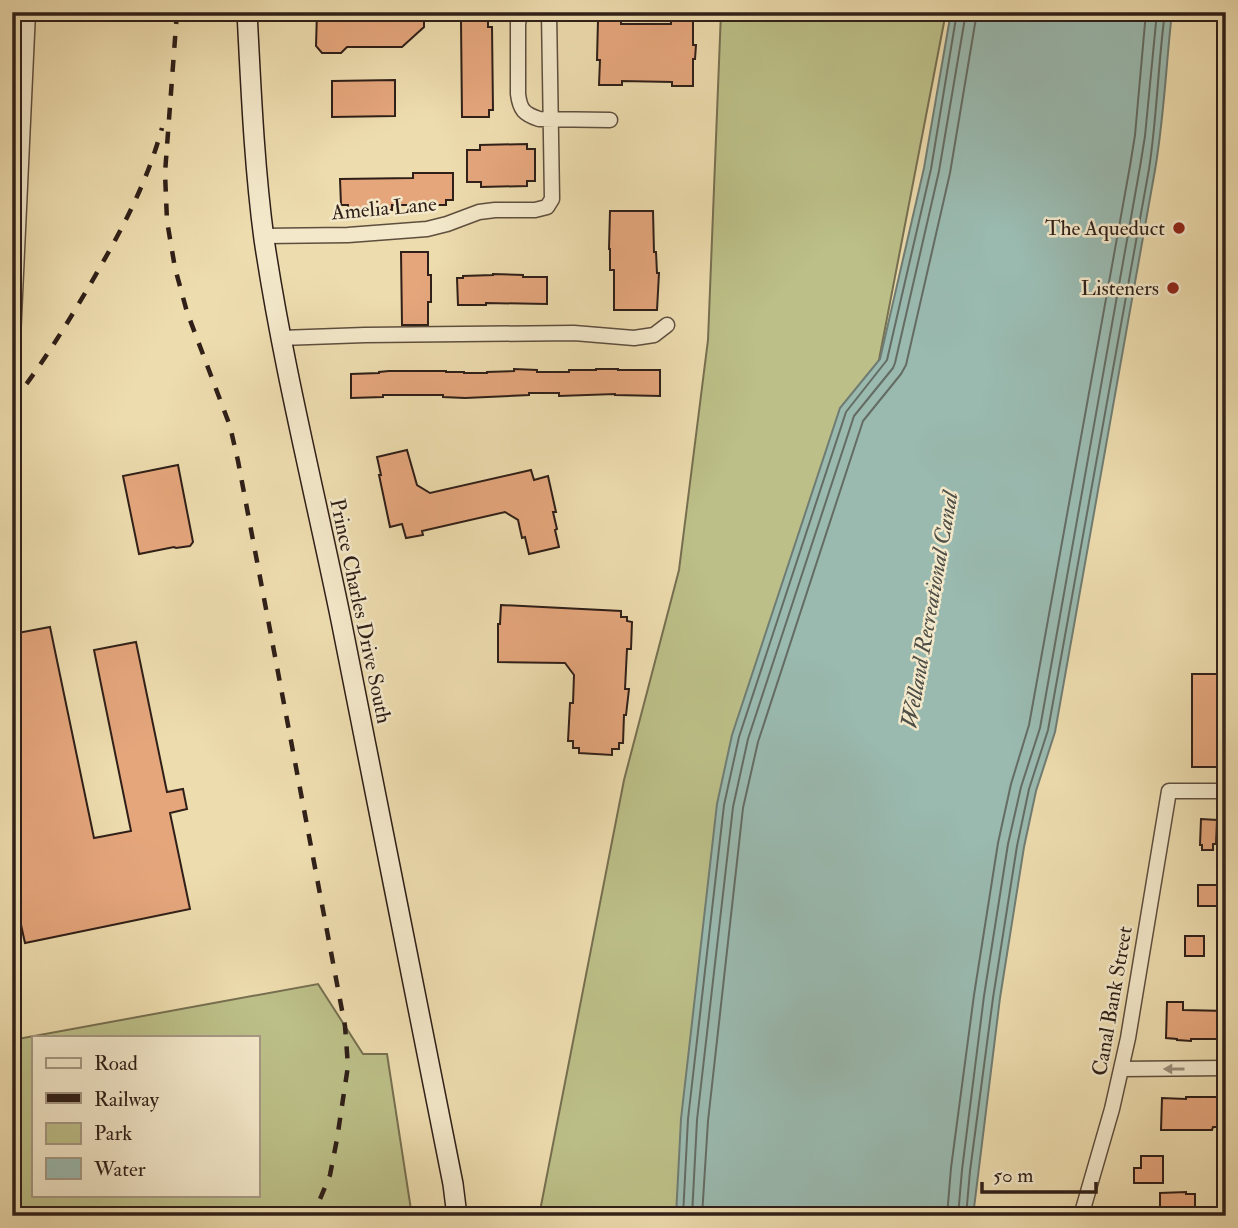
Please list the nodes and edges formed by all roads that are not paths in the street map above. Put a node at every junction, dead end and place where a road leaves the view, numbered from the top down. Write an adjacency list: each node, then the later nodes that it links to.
1 (28, 12): 9 (street)
2 (247, 12): 7 (main road, Prince Charles Drive South)
3 (526, 12): 5 (street)
4 (549, 12): 5 (street)
5 (550, 120): 6 (street); 7 (street, Amelia Lane)
6 (610, 120)
7 (264, 236): 10 (main road, Prince Charles Drive South)
8 (667, 325): 10 (street)
9 (13, 338)
10 (281, 338): 14 (main road, Prince Charles Drive South)
11 (1226, 791): 13 (street, Canal Bank Street)
12 (1226, 1068): 13 (street, one-way to 13)
13 (1122, 1069): 15 (street, Canal Bank Street)
14 (457, 1216)
15 (1081, 1216)

